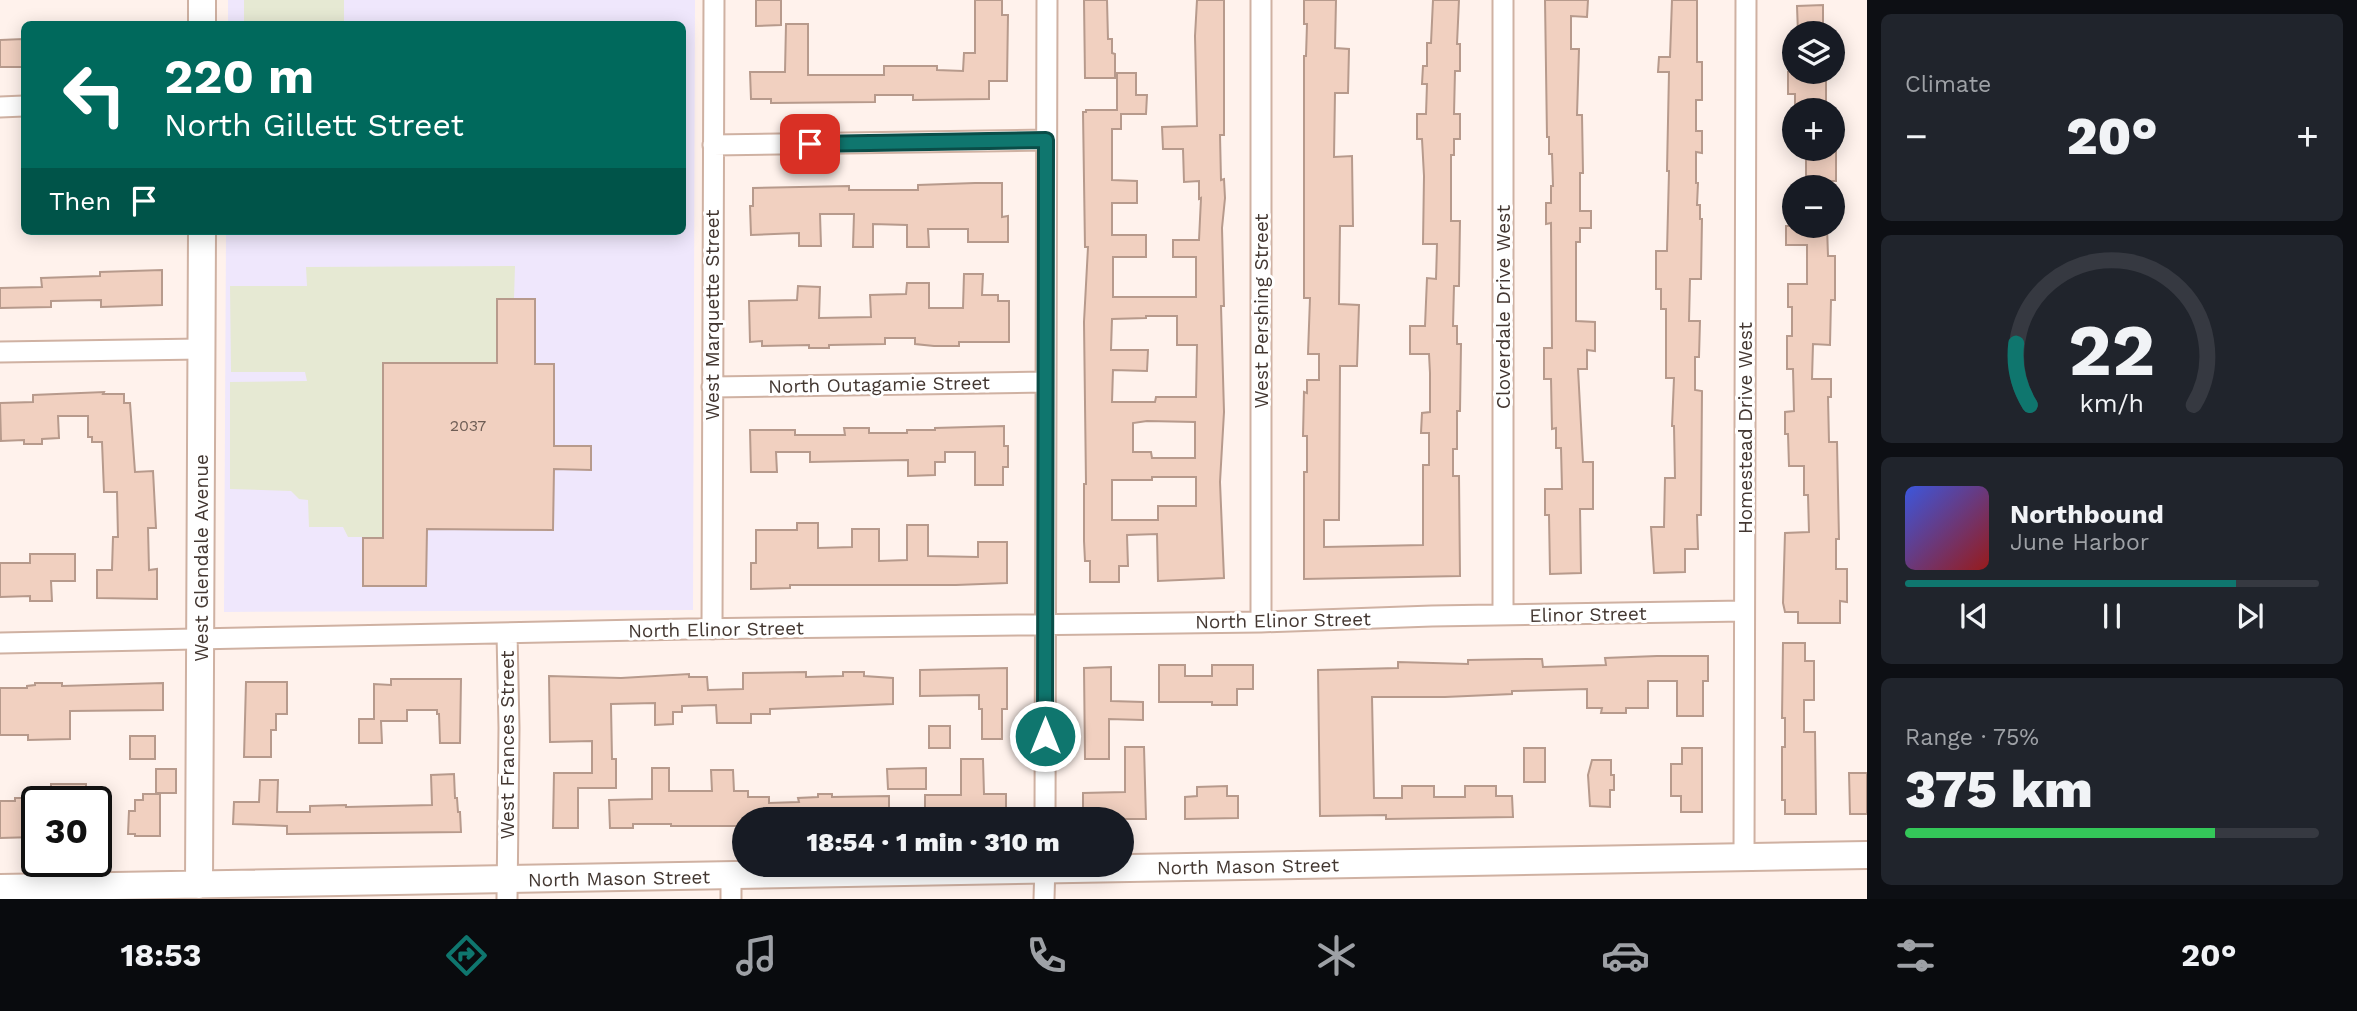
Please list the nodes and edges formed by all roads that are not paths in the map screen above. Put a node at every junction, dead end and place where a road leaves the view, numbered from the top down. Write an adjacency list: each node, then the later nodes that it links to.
1 (202, 0): 7 (main road)
2 (714, 0): 11 (street, West Marquette Street)
3 (1047, 0): 10 (street)
4 (1261, 0): 20 (street, West Pershing Street)
5 (1503, 0): 18 (street, Cloverdale Drive West)
6 (1746, 0): 17 (street, Homestead Drive West)
7 (202, 21)
8 (21, 106): 9 (street)
9 (0, 107)
10 (1046, 140): 11 (street); 15 (street)
11 (713, 145): 16 (street, West Marquette Street)
12 (202, 235): 13 (main road, West Glendale Avenue)
13 (201, 349): 14 (street); 24 (main road, West Glendale Avenue)
14 (0, 352)
15 (1045, 382): 16 (street, North Outagamie Street); 21 (street)
16 (712, 387): 22 (street, West Marquette Street)
17 (1744, 611): 18 (street, Elinor Street); 28 (street, Homestead Drive West)
18 (1503, 615): 19 (street, Elinor Street)
19 (1432, 616): 20 (street, North Elinor Street)
20 (1261, 622): 21 (street, North Elinor Street)
21 (1046, 625): 22 (street, North Elinor Street); 26 (street)
22 (712, 629): 23 (street, North Elinor Street)
23 (507, 633): 24 (street, North Elinor Street); 34 (street, West Frances Street)
24 (200, 641): 25 (street, North Elinor Street); 32 (main road, West Glendale Avenue)
25 (0, 643)
26 (1045, 807)
27 (1867, 855): 28 (main road, North Mason Street)
28 (1744, 856): 29 (main road, North Mason Street)
29 (1134, 866)
30 (888, 877): 33 (main road, North Mason Street)
31 (1044, 877): 37 (street)
32 (199, 885): 35 (main road, North Mason Street); 36 (main road, North Mason Street)
33 (731, 887): 34 (main road, North Mason Street)
34 (507, 889): 36 (main road, North Mason Street)
35 (7, 892)
36 (248, 892)
37 (1044, 899)

